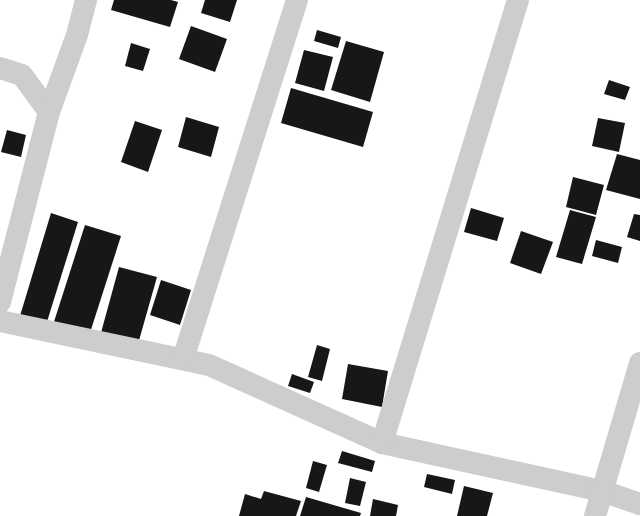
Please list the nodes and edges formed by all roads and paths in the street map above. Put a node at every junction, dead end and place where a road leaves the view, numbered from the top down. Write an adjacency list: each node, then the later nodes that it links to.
1 (86, 0): 5 (street)
2 (297, 0): 10 (street)
3 (518, 0): 12 (street)
4 (0, 68): 6 (street)
5 (65, 68): 6 (street); 7 (street)
6 (22, 75): 7 (street)
7 (49, 112): 8 (street)
8 (0, 302)
9 (0, 321): 10 (street)
10 (183, 359): 12 (street)
11 (640, 363): 13 (street)
12 (382, 443): 13 (street)
13 (602, 491): 14 (street); 15 (street)
14 (640, 504)
15 (595, 516)

